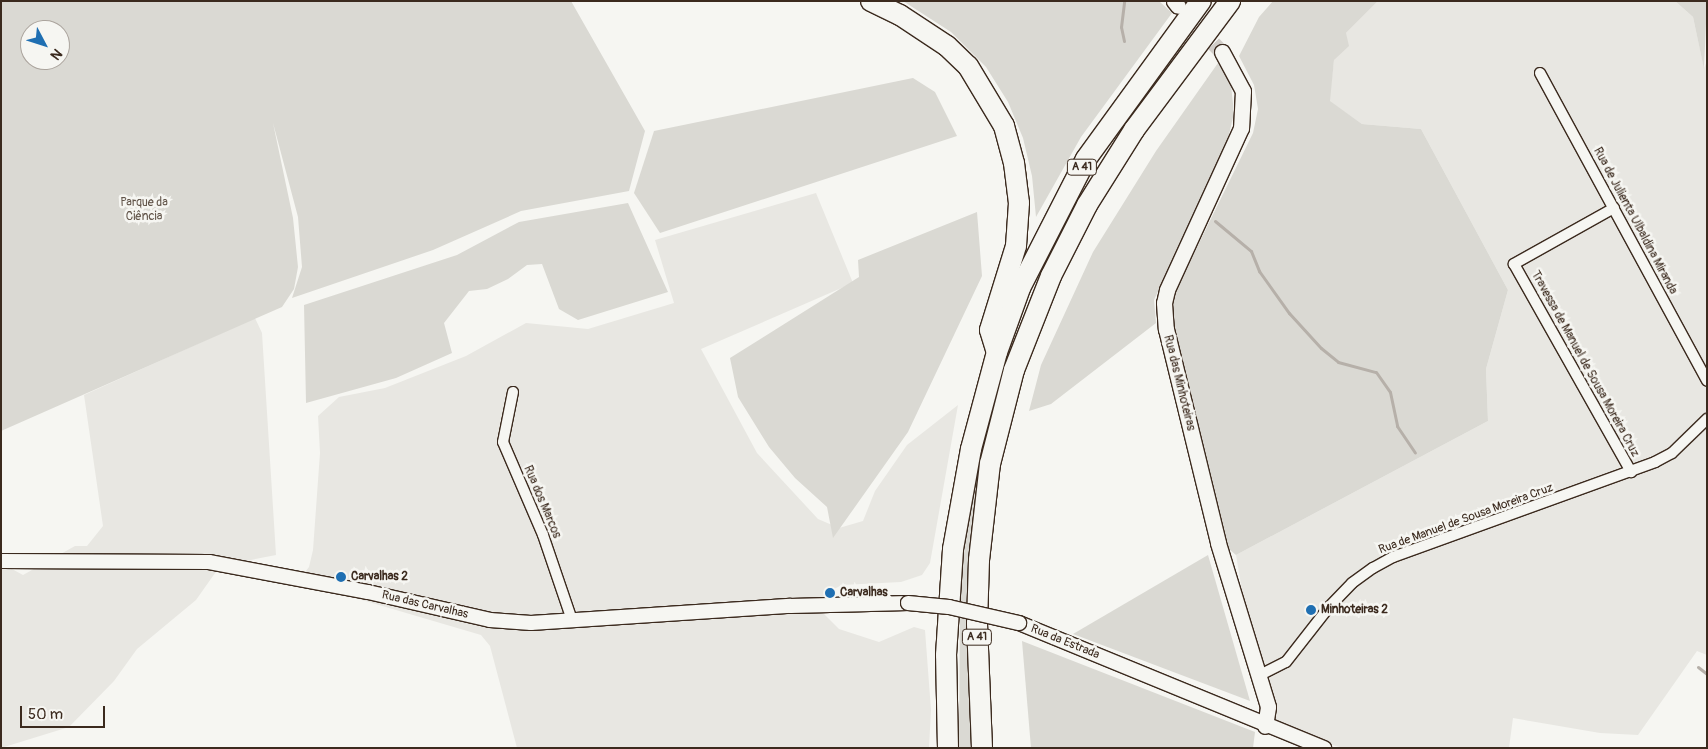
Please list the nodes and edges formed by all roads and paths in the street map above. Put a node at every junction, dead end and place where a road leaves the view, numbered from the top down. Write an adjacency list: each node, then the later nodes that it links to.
1 (871, 1): 9 (highway)
2 (1201, 1): 9 (highway, A 41)
3 (1230, 1): 5 (highway, A 41)
4 (1241, 1): 5 (highway)
5 (1211, 26): 20 (highway, A 41)
6 (1222, 52): 17 (main road, Rua das Minhoteiras)
7 (1540, 73): 8 (street, Rua de Julienta Ulbaldina Miranda)
8 (1614, 208): 10 (street, Rua de Julienta Ulbaldina Miranda); 13 (street, Travessa de Manuel de Sousa Moreira Cruz)
9 (997, 352): 19 (highway, A 41)
10 (1707, 381)
11 (513, 392): 16 (street, Rua dos Marcos)
12 (1707, 419): 13 (street, Rua de Manuel de Sousa Moreira Cruz)
13 (1631, 472): 17 (street, Rua de Manuel de Sousa Moreira Cruz)
14 (1, 561): 16 (street, Rua das Carvalhas)
15 (790, 606): 16 (street, Rua das Carvalhas); 18 (street, Rua da Estrada, bridge)
16 (572, 620)
17 (1258, 676): 18 (main road, Rua das Minhoteiras)
18 (1265, 726): 21 (street, Rua da Estrada)
19 (948, 748)
20 (982, 748)
21 (1324, 748)

